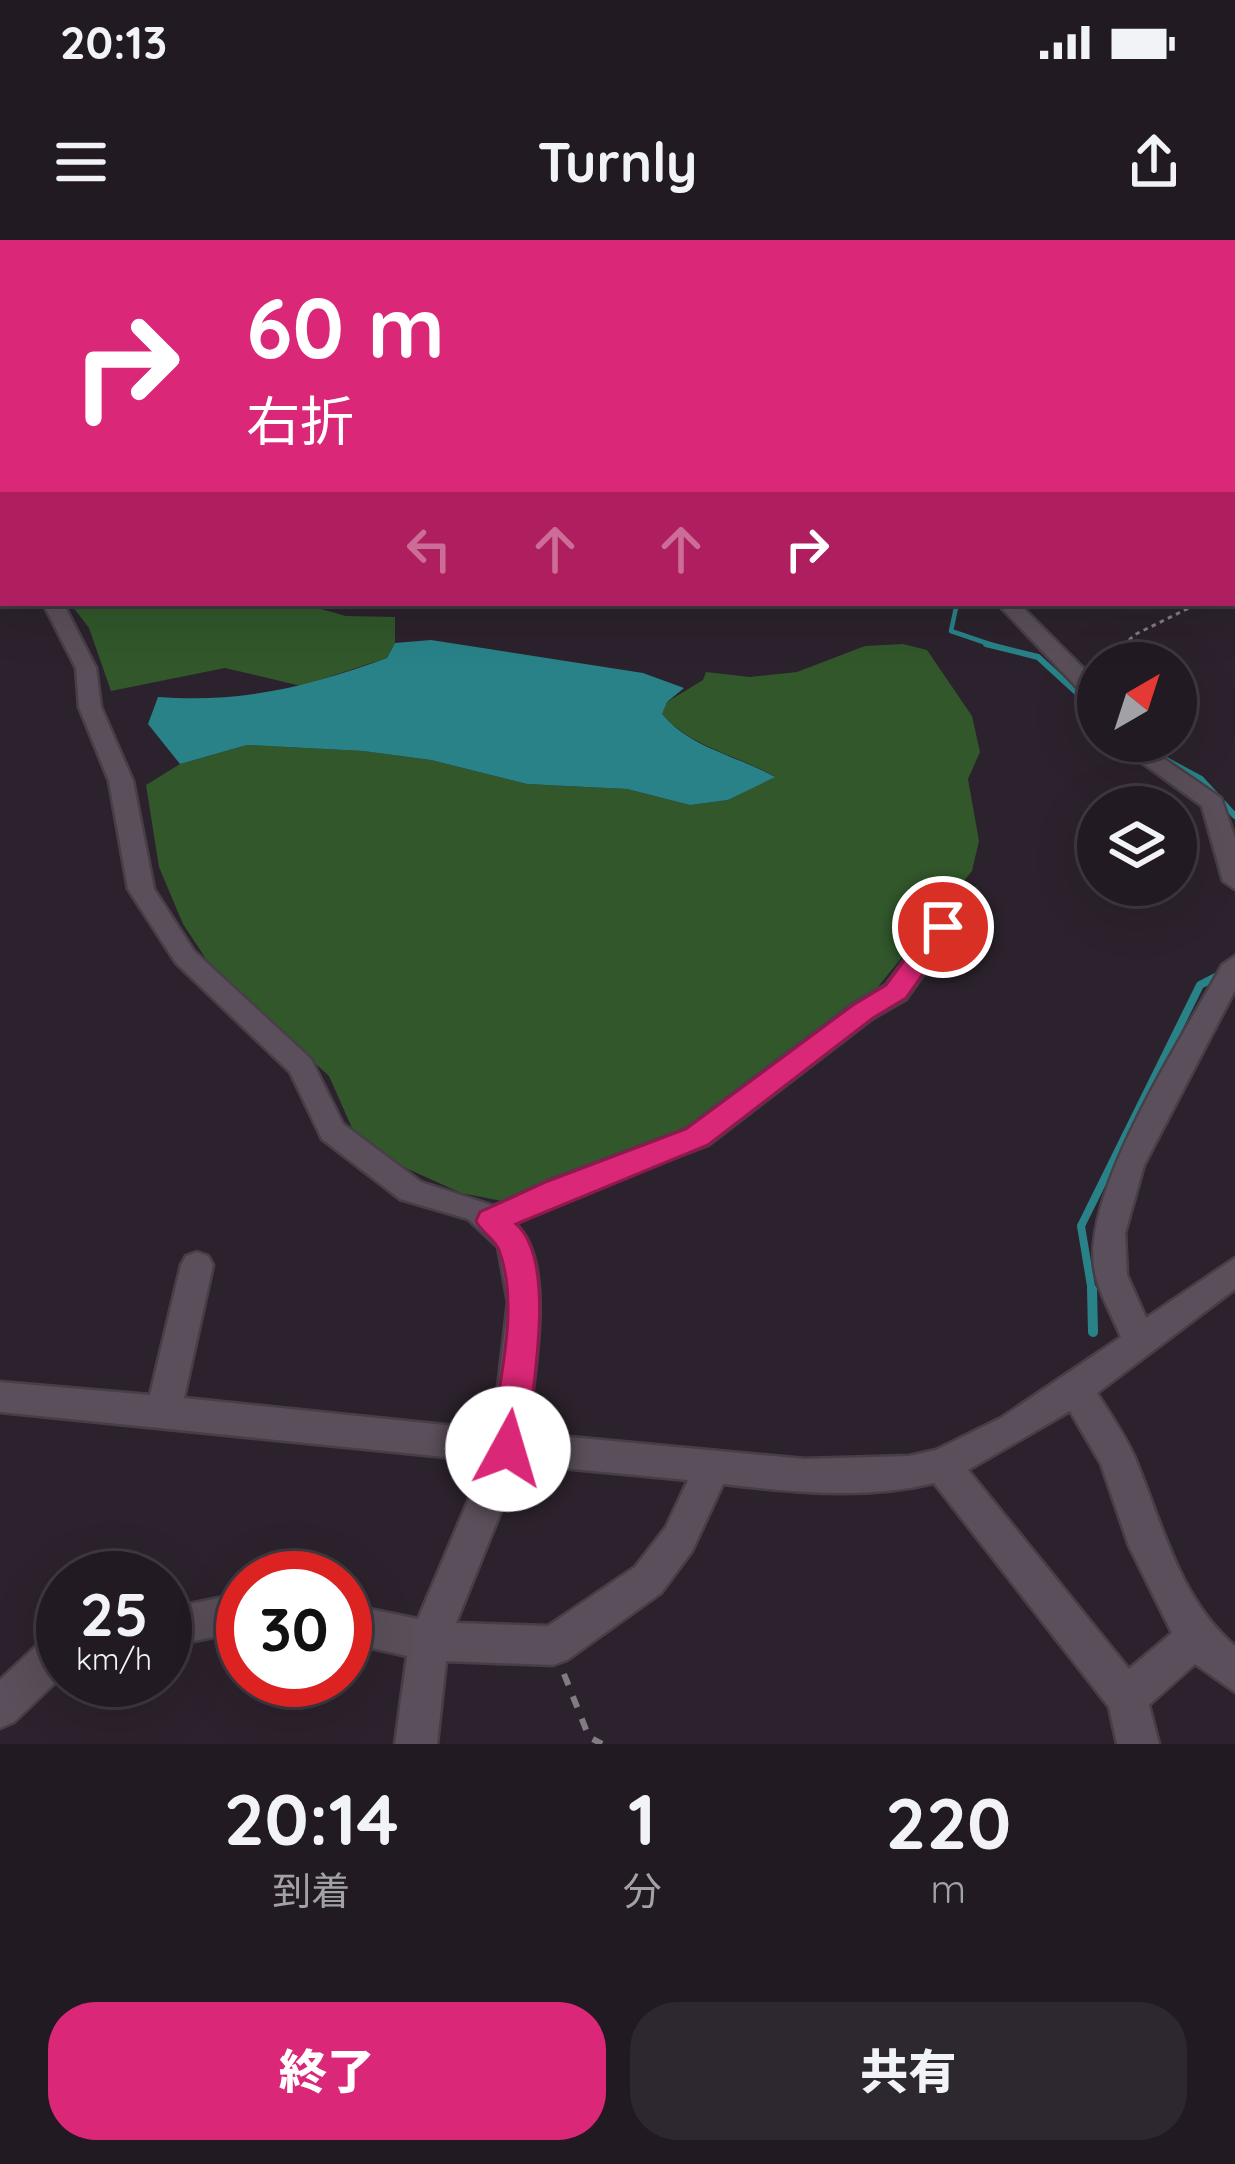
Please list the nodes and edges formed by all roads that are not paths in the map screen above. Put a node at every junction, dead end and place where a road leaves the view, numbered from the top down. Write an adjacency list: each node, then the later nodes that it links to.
1 (55, 606): 8 (street)
2 (1010, 606): 3 (street)
3 (1077, 671)
4 (1154, 762): 5 (street)
5 (1235, 881)
6 (966, 895): 8 (street)
7 (1235, 965): 11 (street)
8 (491, 1221): 15 (street)
9 (196, 1265): 14 (street)
10 (1235, 1271): 11 (street)
11 (1139, 1339): 12 (street)
12 (1074, 1386): 16 (street); 19 (street)
13 (0, 1397): 14 (street)
14 (164, 1411): 15 (street)
15 (508, 1449): 17 (street); 20 (street)
16 (941, 1464): 17 (street); 23 (street)
17 (712, 1466): 20 (street)
18 (372, 1628): 20 (street)
19 (1195, 1638): 21 (street); 23 (street)
20 (430, 1640): 25 (street)
21 (1235, 1672)
22 (36, 1674): 24 (street)
23 (1127, 1698): 26 (street)
24 (0, 1708)
25 (416, 1744)
26 (1138, 1744)

